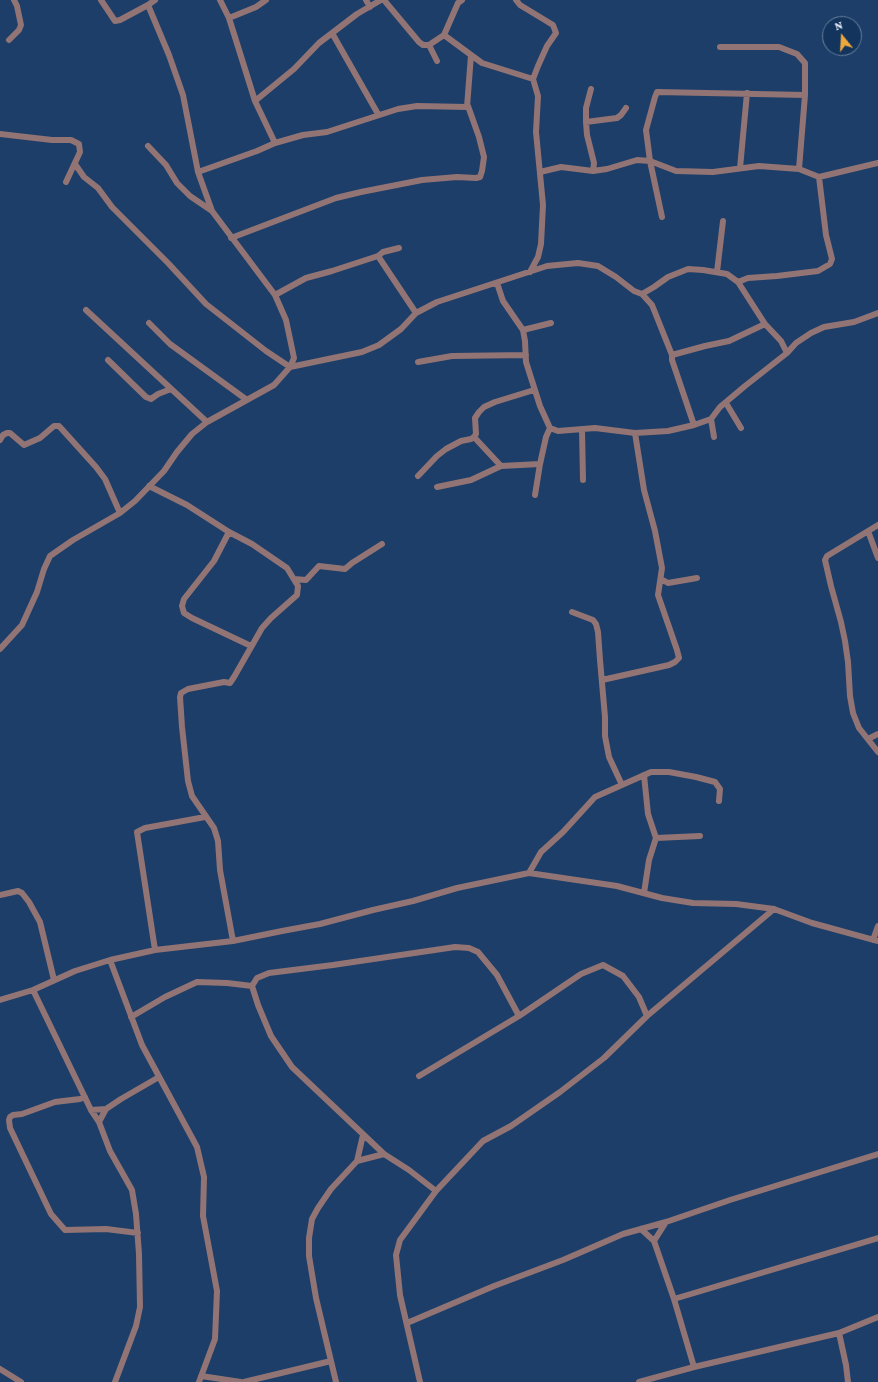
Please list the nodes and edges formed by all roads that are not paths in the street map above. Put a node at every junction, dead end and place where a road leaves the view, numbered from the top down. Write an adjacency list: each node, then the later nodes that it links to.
1 (14, 0): 16 (street)
2 (101, 0): 11 (street)
3 (155, 0): 11 (street)
4 (220, 0): 13 (street)
5 (266, 0): 13 (street)
6 (366, 0): 12 (street)
7 (381, 0): 12 (street)
8 (384, 0): 17 (street)
9 (462, 0): 15 (street)
10 (516, 0): 21 (street)
11 (148, 5): 39 (street)
12 (370, 7): 14 (street)
13 (229, 18): 25 (street)
14 (332, 33): 25 (street); 28 (street)
15 (444, 35): 17 (street); 19 (street)
16 (9, 40)
17 (429, 45): 20 (street)
18 (720, 46): 24 (street)
19 (472, 55): 21 (street); 26 (street)
20 (437, 61)
21 (534, 79): 40 (street)
22 (591, 89): 29 (street)
23 (747, 94): 24 (street); 33 (street); 36 (street)
24 (805, 95): 37 (street)
25 (255, 101): 31 (street)
26 (468, 106): 28 (street); 46 (street)
27 (626, 108): 29 (street)
28 (378, 114): 31 (street)
29 (586, 122): 38 (street)
30 (0, 134): 35 (street)
31 (275, 143): 39 (street)
32 (148, 146): 43 (street)
33 (650, 161): 36 (street); 38 (street); 44 (street)
34 (878, 163): 41 (street)
35 (75, 164): 42 (street); 67 (street)
36 (740, 168): 37 (street)
37 (799, 169): 41 (street)
38 (594, 171): 40 (street)
39 (198, 172): 43 (street)
40 (540, 172): 49 (street)
41 (819, 177): 51 (street)
42 (66, 182)
43 (212, 211): 46 (street)
44 (662, 218)
45 (723, 221): 50 (street)
46 (232, 238): 54 (street)
47 (399, 248): 48 (street)
48 (378, 256): 54 (street); 56 (street)
49 (530, 272): 52 (street); 53 (street)
50 (717, 272): 51 (street); 53 (street)
51 (738, 282): 60 (street)
52 (497, 283): 56 (street); 61 (street)
53 (642, 294): 64 (street)
54 (275, 295): 67 (street)
55 (86, 310): 68 (street)
56 (416, 313): 67 (street)
57 (878, 313): 62 (street)
58 (149, 323): 70 (street)
59 (551, 323): 61 (street)
60 (765, 324): 62 (street); 64 (street)
61 (523, 330): 63 (street)
62 (787, 354): 71 (street)
63 (526, 355): 66 (street); 69 (street)
64 (672, 355): 74 (street)
65 (108, 360): 68 (street)
66 (418, 362)
67 (290, 367): 70 (street)
68 (171, 389): 73 (street)
69 (534, 390): 75 (street); 79 (street)
70 (248, 400): 73 (street)
71 (726, 402): 72 (street); 76 (street)
72 (711, 419): 74 (street); 80 (street)
73 (207, 422): 86 (street)
74 (694, 425): 78 (street)
75 (550, 428): 77 (street); 82 (street)
76 (741, 428)
77 (582, 429): 78 (street); 85 (street)
78 (635, 433): 96 (street)
79 (474, 437): 83 (street); 84 (street)
80 (714, 437)
81 (0, 440): 89 (street)
82 (540, 464): 83 (street); 88 (street)
83 (501, 466): 87 (street)
84 (418, 476)
85 (583, 480)
86 (149, 486): 89 (street); 91 (street)
87 (437, 487)
88 (535, 495)
89 (120, 513): 100 (street)
90 (878, 525): 92 (street)
91 (229, 532): 97 (street); 99 (street)
92 (868, 532): 94 (street); 103 (street)
93 (382, 544): 97 (street)
94 (878, 558)
95 (697, 578): 96 (street)
96 (661, 579): 101 (street)
97 (294, 580): 99 (street)
98 (572, 612): 101 (street)
99 (251, 646): 108 (street)
100 (0, 649)
101 (602, 680): 106 (street)
102 (878, 734): 103 (street)
103 (868, 739): 104 (street)
104 (878, 752)
105 (644, 775): 106 (street); 107 (street); 110 (street)
106 (622, 785): 111 (street)
107 (719, 801)
108 (206, 817): 116 (street); 118 (street)
109 (700, 836): 110 (street)
110 (656, 838): 112 (street)
111 (529, 873): 112 (street); 116 (street)
112 (644, 893): 114 (street)
113 (0, 895): 120 (street)
114 (774, 909): 117 (street); 125 (street)
115 (878, 926): 117 (street)
116 (233, 941): 118 (street)
117 (876, 941)
118 (155, 950): 119 (street)
119 (110, 960): 120 (street); 126 (street)
120 (54, 980): 122 (street)
121 (252, 986): 124 (street); 126 (street); 133 (street)
122 (33, 990): 123 (street); 129 (street)
123 (0, 1000)
124 (519, 1016): 125 (street); 127 (street)
125 (647, 1016): 137 (street)
126 (131, 1017): 128 (street)
127 (419, 1076)
128 (159, 1078): 130 (street); 150 (street)
129 (85, 1097): 131 (street); 140 (street)
130 (106, 1109): 131 (street); 132 (street)
131 (91, 1110): 132 (street)
132 (98, 1122): 140 (street)
133 (363, 1135): 134 (street); 136 (street)
134 (384, 1154): 136 (street); 137 (street)
135 (878, 1154): 138 (street)
136 (357, 1161): 147 (street)
137 (436, 1191): 145 (street)
138 (666, 1222): 139 (street); 142 (street)
139 (641, 1229): 142 (street); 145 (street)
140 (138, 1233): 152 (street)
141 (878, 1238): 143 (street)
142 (654, 1240): 143 (street)
143 (674, 1299): 148 (street)
144 (878, 1317): 146 (street)
145 (408, 1323): 155 (street)
146 (839, 1333): 148 (street); 157 (street)
147 (331, 1361): 153 (street); 154 (street)
148 (694, 1367): 156 (street)
149 (0, 1369): 151 (street)
150 (200, 1379): 153 (street)
151 (21, 1382)
152 (115, 1382)
153 (242, 1382)
154 (336, 1382)
155 (420, 1382)
156 (639, 1382)
157 (848, 1382)

